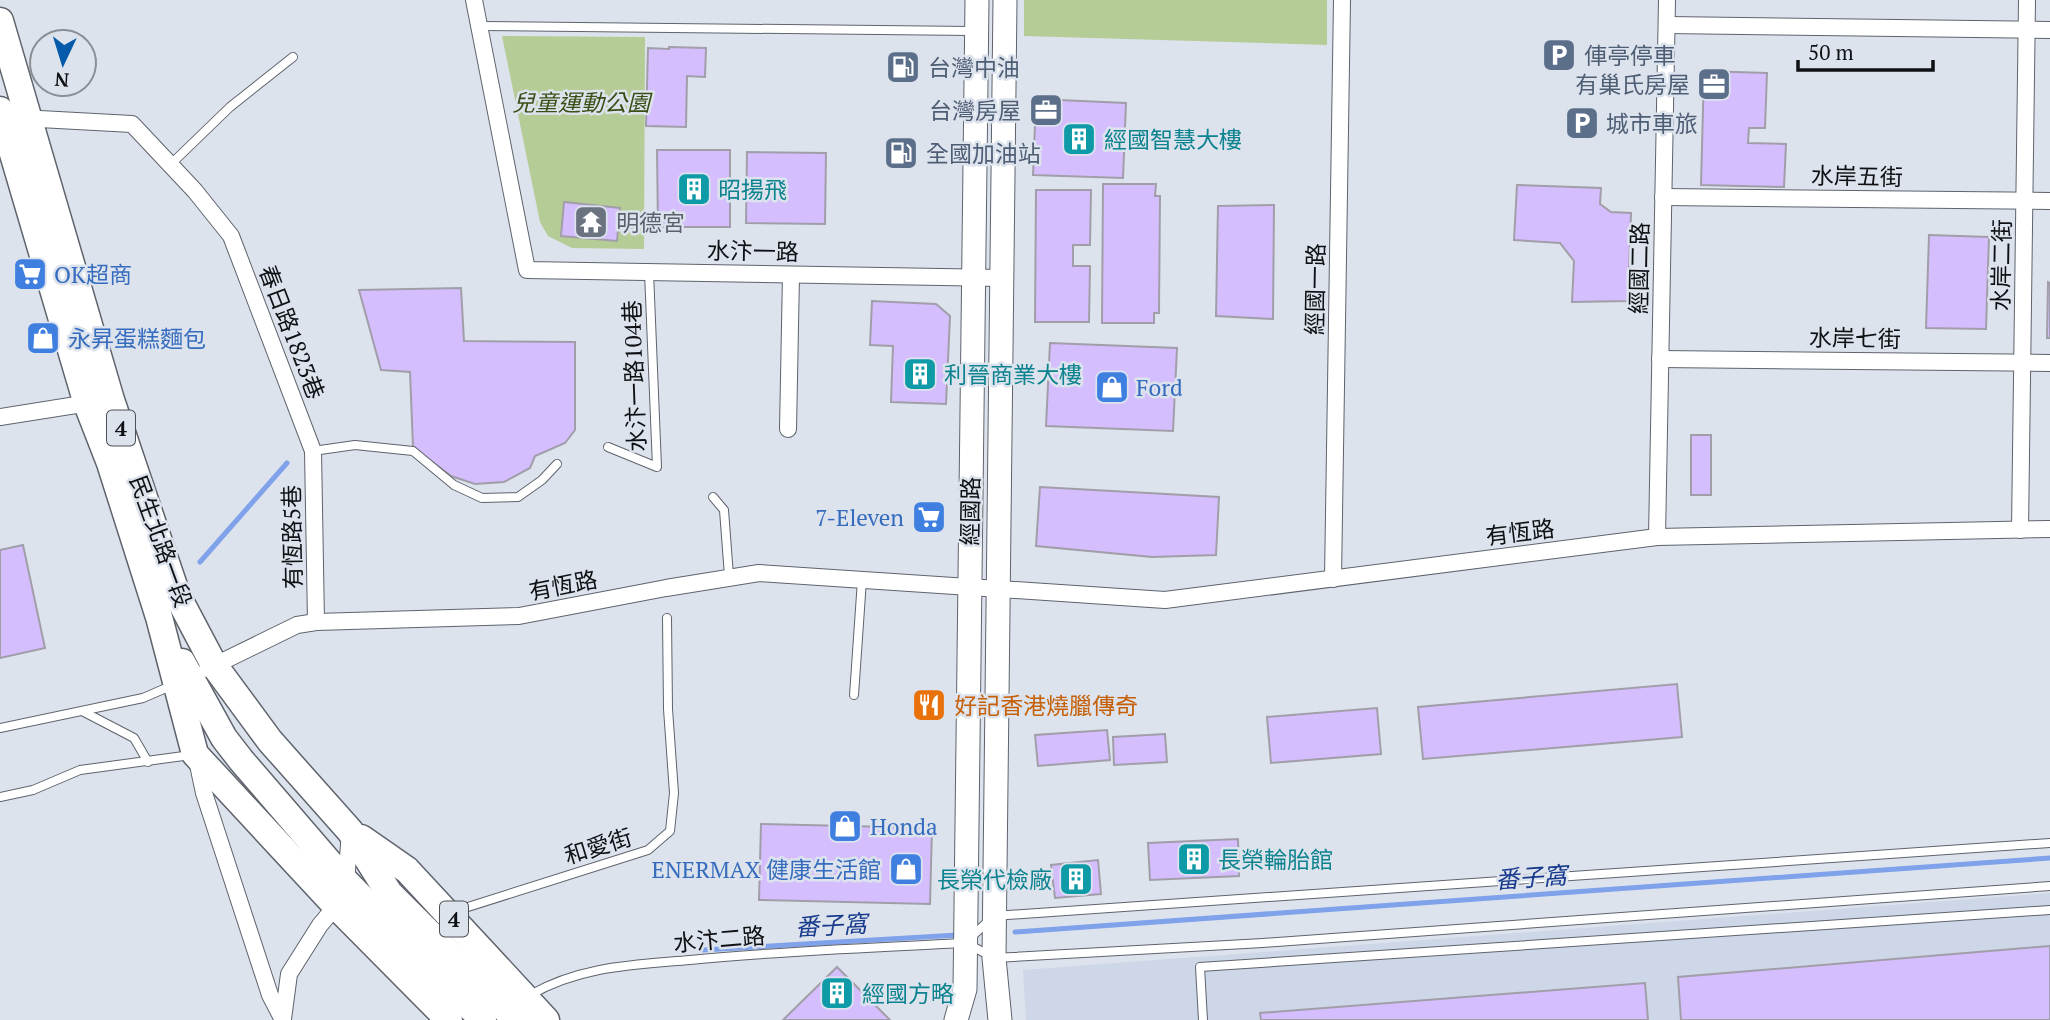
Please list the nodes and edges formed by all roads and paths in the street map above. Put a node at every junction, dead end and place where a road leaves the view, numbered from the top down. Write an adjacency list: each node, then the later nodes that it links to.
1 (474, 0): 9 (street, 水汴一路)
2 (977, 0): 12 (street, 經國路)
3 (1005, 0): 22 (street, 經國路)
4 (1342, 0): 37 (street, 經國一路)
5 (1667, 0): 8 (street, 經國二路)
6 (2027, 0): 10 (street, 水岸二街)
7 (0, 21): 14 (main road, 4)
8 (1667, 25): 10 (street); 16 (street, 經國二路)
9 (479, 26): 12 (lane); 19 (street, 水汴一路)
10 (2026, 30): 11 (street); 17 (street, 水岸二街)
11 (2050, 30)
12 (977, 31): 21 (street, 經國路)
13 (293, 57): 15 (lane)
14 (13, 120): 15 (street, 春日路1823巷); 26 (main road, 民生北路一段 / 4)
15 (170, 165): 30 (street, 春日路1823巷)
16 (1663, 197): 17 (street, 水岸五街); 23 (street, 經國二路)
17 (2024, 201): 18 (street, 水岸五街); 24 (street, 水岸二街)
18 (2050, 201)
19 (649, 272): 20 (street, 水汴一路); 29 (lane, 水汴一路104巷)
20 (791, 275): 21 (street, 水汴一路); 28 (street)
21 (973, 277): 22 (street, 水汴一路); 39 (street, 經國路)
22 (1001, 278): 40 (street, 經國路)
23 (1660, 359): 24 (street, 水岸七街); 35 (street, 經國二路)
24 (2022, 363): 25 (street, 水岸七街); 34 (street, 水岸二街)
25 (2050, 363)
26 (99, 402): 27 (street); 43 (main road, 民生北路一段 / 4); 44 (main road, 民生北路一段 / 4)
27 (0, 417)
28 (788, 429)
29 (608, 447)
30 (313, 451): 31 (lane); 42 (street, 有恆路5巷)
31 (557, 464)
32 (713, 497): 36 (lane)
33 (2050, 529): 34 (street, 有恆路)
34 (2020, 530): 35 (street, 有恆路)
35 (1657, 537): 37 (street, 有恆路)
36 (729, 576): 38 (street, 有恆路); 42 (street, 有恆路)
37 (1333, 579): 40 (street, 有恆路)
38 (862, 580): 39 (street, 有恆路); 45 (lane)
39 (970, 587): 40 (street, 有恆路); 61 (street, 經國路)
40 (998, 589): 60 (street, 經國路)
41 (667, 618): 59 (lane, 和愛街)
42 (316, 622): 43 (street, 有恆路)
43 (214, 665): 44 (street, 有恆路); 47 (main road, 民生北路一段 / 4)
44 (182, 680): 46 (lane); 49 (main road, 4); 50 (main road, 4)
45 (854, 695)
46 (84, 712): 48 (lane); 51 (lane)
47 (255, 721): 49 (main road); 53 (main road, 民生北路一段 / 4)
48 (0, 729)
49 (224, 738): 50 (main road); 56 (main road, 4)
50 (195, 754): 51 (lane); 56 (main road, 4); 64 (street)
51 (148, 762): 52 (lane)
52 (0, 797)
53 (350, 831): 56 (street); 57 (main road, 4); 59 (main road, 4)
54 (2050, 843): 60 (lane)
55 (2050, 886): 62 (lane)
56 (341, 894): 57 (main road, 4); 64 (street); 65 (main road, 4)
57 (382, 902): 63 (main road, 4); 66 (main road, 4)
58 (2050, 910): 70 (lane)
59 (448, 913): 63 (main road, 4)
60 (994, 916): 61 (lane); 62 (street, 經國路)
61 (965, 943): 62 (lane); 63 (lane, 水汴二路); 68 (street, 經國路)
62 (993, 958): 69 (street, 經國路)
63 (520, 1009): 67 (main road, 4)
64 (283, 1019)
65 (449, 1020)
66 (483, 1020)
67 (546, 1020)
68 (956, 1020)
69 (1000, 1020)
70 (1203, 1020)

